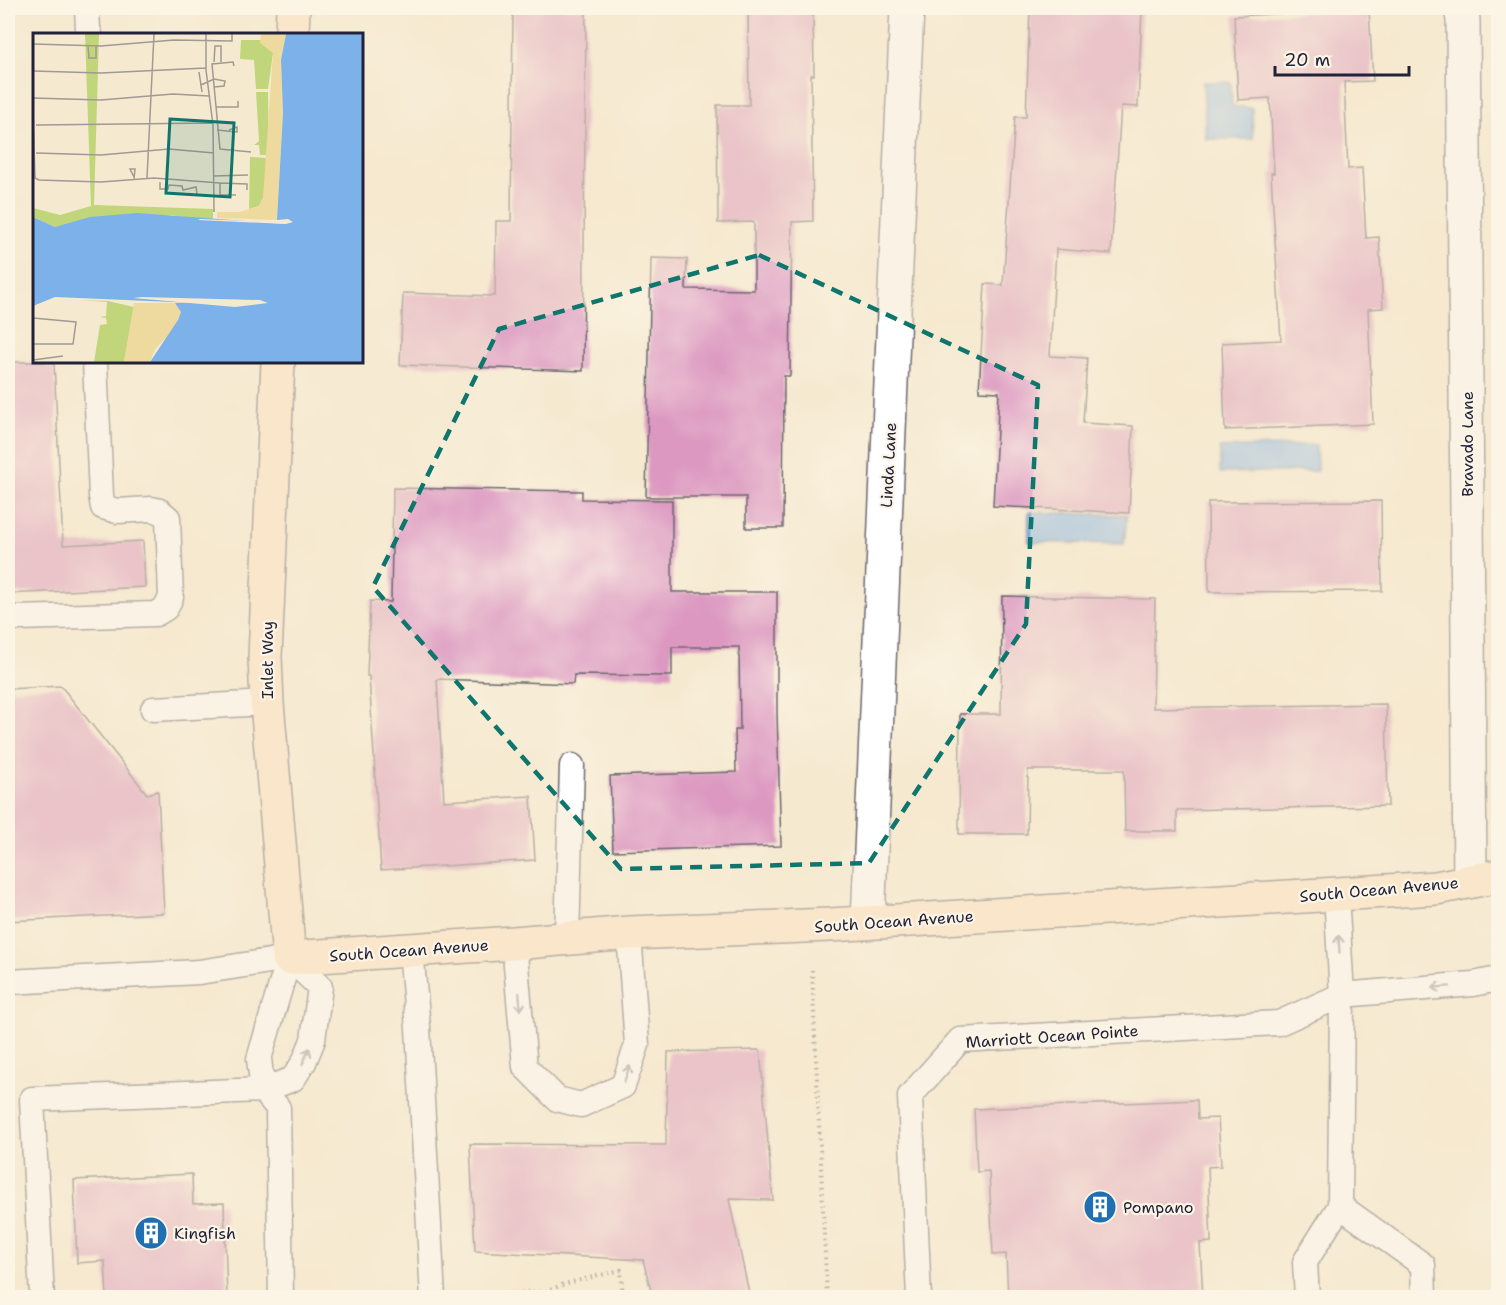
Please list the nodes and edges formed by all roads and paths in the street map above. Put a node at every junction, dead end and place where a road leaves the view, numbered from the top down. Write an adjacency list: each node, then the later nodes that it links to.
1 (87, 8): 5 (lane)
2 (293, 8): 6 (street)
3 (907, 8): 15 (street, Linda Lane)
4 (1461, 8): 13 (street, Bravado Lane)
5 (90, 33)
6 (292, 33)
7 (94, 363): 9 (lane)
8 (278, 363): 10 (street, Inlet Way)
9 (17, 618)
10 (267, 703): 11 (lane); 20 (street, Inlet Way)
11 (153, 709)
12 (572, 766): 17 (lane)
13 (1484, 878): 14 (street, South Ocean Avenue)
14 (1336, 894): 15 (street, South Ocean Avenue); 24 (lane, one-way to 14)
15 (868, 922): 16 (street, South Ocean Avenue)
16 (629, 933): 17 (street, South Ocean Avenue); 18 (lane, one-way to 16)
17 (567, 938): 18 (street, South Ocean Avenue)
18 (514, 943): 19 (street, South Ocean Avenue)
19 (411, 950): 20 (street, South Ocean Avenue); 30 (lane)
20 (289, 958): 23 (lane); 25 (lane); 25 (lane, one-way to 20)
21 (812, 970): 32 (path)
22 (1498, 979): 24 (lane, one-way to 24)
23 (8, 982)
24 (1342, 994): 26 (lane); 33 (lane, Marriott Ocean Pointe)
25 (263, 1090): 28 (lane); 29 (lane)
26 (1340, 1206): 34 (lane); 35 (lane)
27 (485, 1295): 31 (path)
28 (42, 1298)
29 (280, 1298)
30 (433, 1298)
31 (623, 1298)
32 (826, 1298)
33 (919, 1298)
34 (1307, 1298)
35 (1424, 1298)

